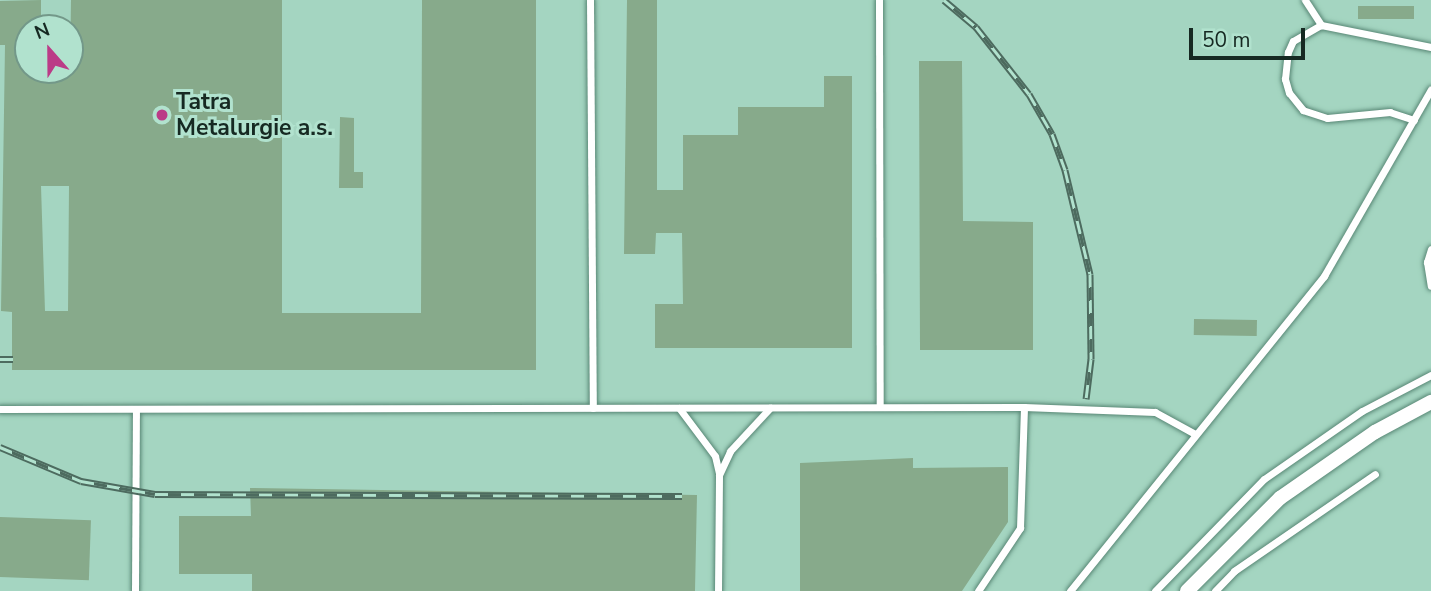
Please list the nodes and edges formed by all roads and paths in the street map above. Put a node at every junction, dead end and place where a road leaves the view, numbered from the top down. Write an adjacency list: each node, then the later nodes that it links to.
1 (590, 0): 14 (lane)
2 (879, 0): 12 (lane)
3 (1305, 0): 4 (lane)
4 (1321, 25): 5 (lane); 7 (lane)
5 (1431, 47)
6 (1431, 89): 7 (lane)
7 (1414, 120): 19 (lane)
8 (1431, 249): 9 (lane)
9 (1431, 286)
10 (1431, 375): 26 (lane)
11 (1431, 402): 27 (street)
12 (880, 407): 13 (lane); 16 (lane)
13 (1024, 407): 19 (lane); 24 (lane)
14 (593, 408): 15 (lane); 18 (lane)
15 (679, 408): 16 (lane); 21 (lane)
16 (770, 408): 21 (lane)
17 (0, 409): 18 (lane)
18 (136, 410): 22 (lane)
19 (1195, 434): 25 (lane)
20 (1375, 474): 28 (lane)
21 (719, 475): 23 (lane)
22 (135, 591)
23 (719, 591)
24 (978, 591)
25 (1070, 591)
26 (1155, 591)
27 (1187, 591)
28 (1215, 591)

